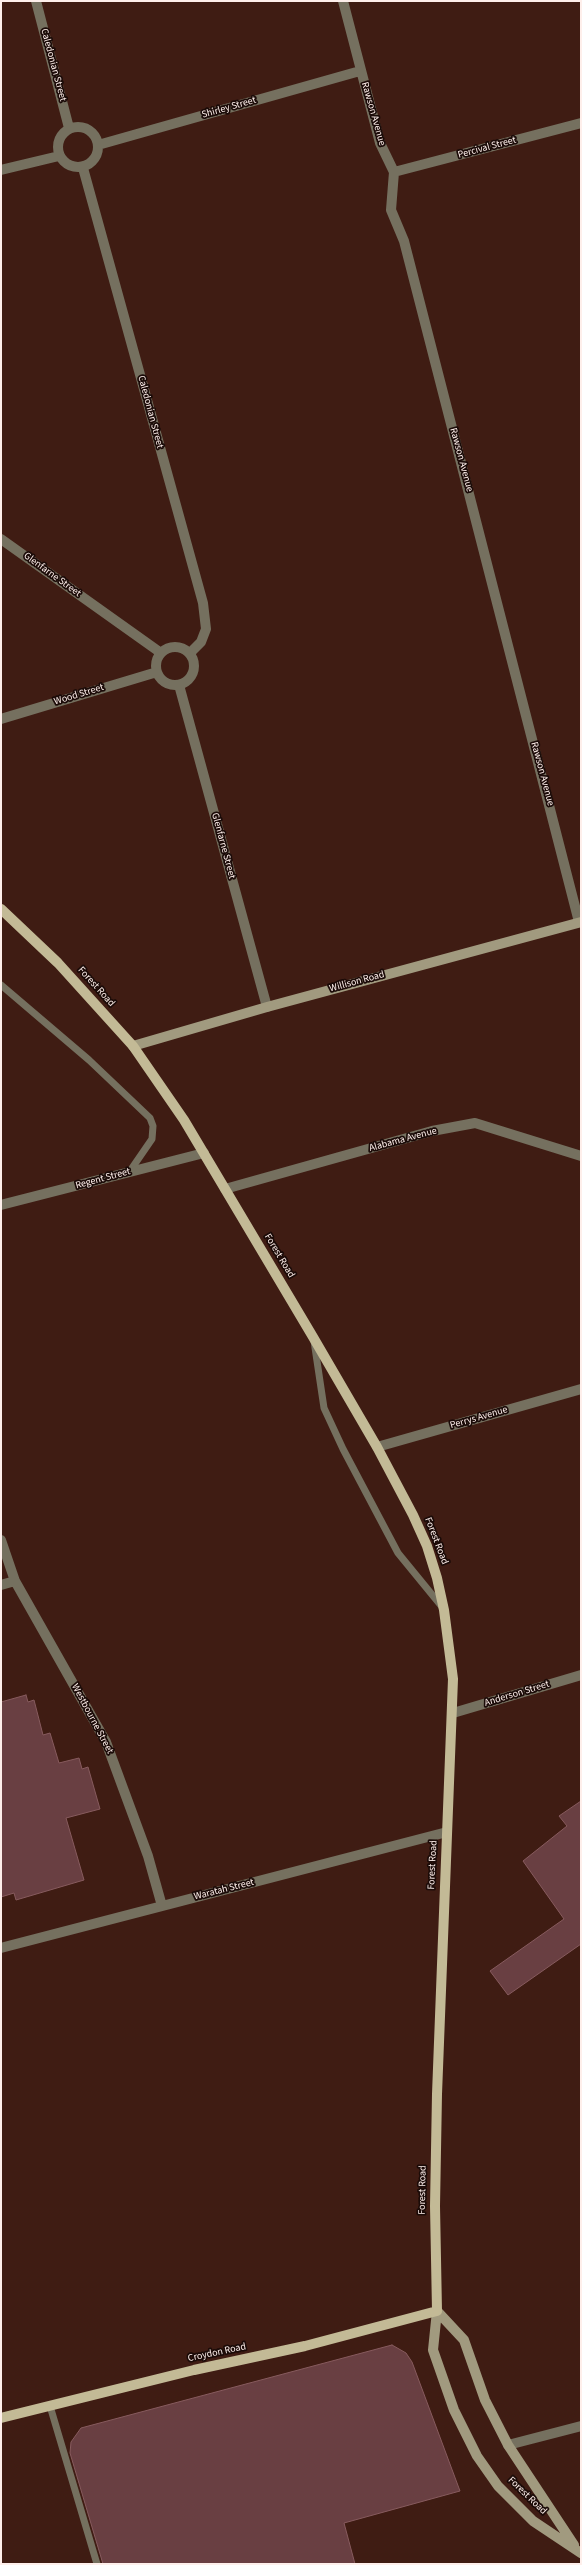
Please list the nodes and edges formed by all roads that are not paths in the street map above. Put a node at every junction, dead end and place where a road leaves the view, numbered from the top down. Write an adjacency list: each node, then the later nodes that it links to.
1 (36, 1): 5 (street, Caledonian Street)
2 (343, 1): 3 (street, Rawson Avenue)
3 (360, 71): 6 (street, Shirley Street); 10 (street, Rawson Avenue)
4 (581, 124): 10 (street, Percival Street)
5 (69, 128): 6 (street); 7 (street)
6 (98, 145): 8 (street)
7 (59, 156): 8 (street); 9 (street)
8 (82, 168): 13 (street, Caledonian Street)
9 (1, 170)
10 (394, 172): 18 (street, Rawson Avenue)
11 (1, 539): 12 (street, Glenfarne Street)
12 (161, 653): 13 (street); 14 (street)
13 (190, 653): 15 (street)
14 (157, 672): 15 (street); 16 (street, Wood Street)
15 (180, 685): 20 (street, Glenfarne Street)
16 (1, 718)
17 (1, 909): 21 (main road, Forest Road)
18 (580, 922): 20 (main road, Willison Road)
19 (1, 985): 24 (lane)
20 (267, 1007): 21 (main road, Willison Road)
21 (133, 1046): 22 (main road, Forest Road)
22 (204, 1154): 24 (street, Regent Street); 25 (main road, Forest Road)
23 (581, 1156): 25 (street, Alabama Avenue)
24 (130, 1171): 26 (street, Regent Street)
25 (225, 1189): 27 (main road, Forest Road)
26 (1, 1205)
27 (313, 1337): 29 (main road, Forest Road); 33 (lane)
28 (581, 1389): 29 (street, Perrys Avenue)
29 (377, 1447): 33 (main road, Forest Road)
30 (1, 1540): 31 (street, Westbourne Street)
31 (15, 1582): 32 (street); 37 (street, Westbourne Street)
32 (1, 1585)
33 (444, 1610): 35 (main road, Forest Road)
34 (581, 1675): 35 (street, Anderson Street)
35 (453, 1713): 36 (main road, Forest Road)
36 (447, 1832): 37 (street, Waratah Street); 39 (main road, Forest Road)
37 (162, 1906): 38 (street, Waratah Street)
38 (1, 1948)
39 (437, 2311): 40 (main road, Croydon Road); 43 (main road, Forest Road); 44 (main road, Forest Road)
40 (50, 2406): 41 (main road, Croydon Road); 45 (lane)
41 (1, 2418)
42 (581, 2426): 43 (street)
43 (508, 2446): 44 (main road, Forest Road)
44 (579, 2551)
45 (97, 2564)

